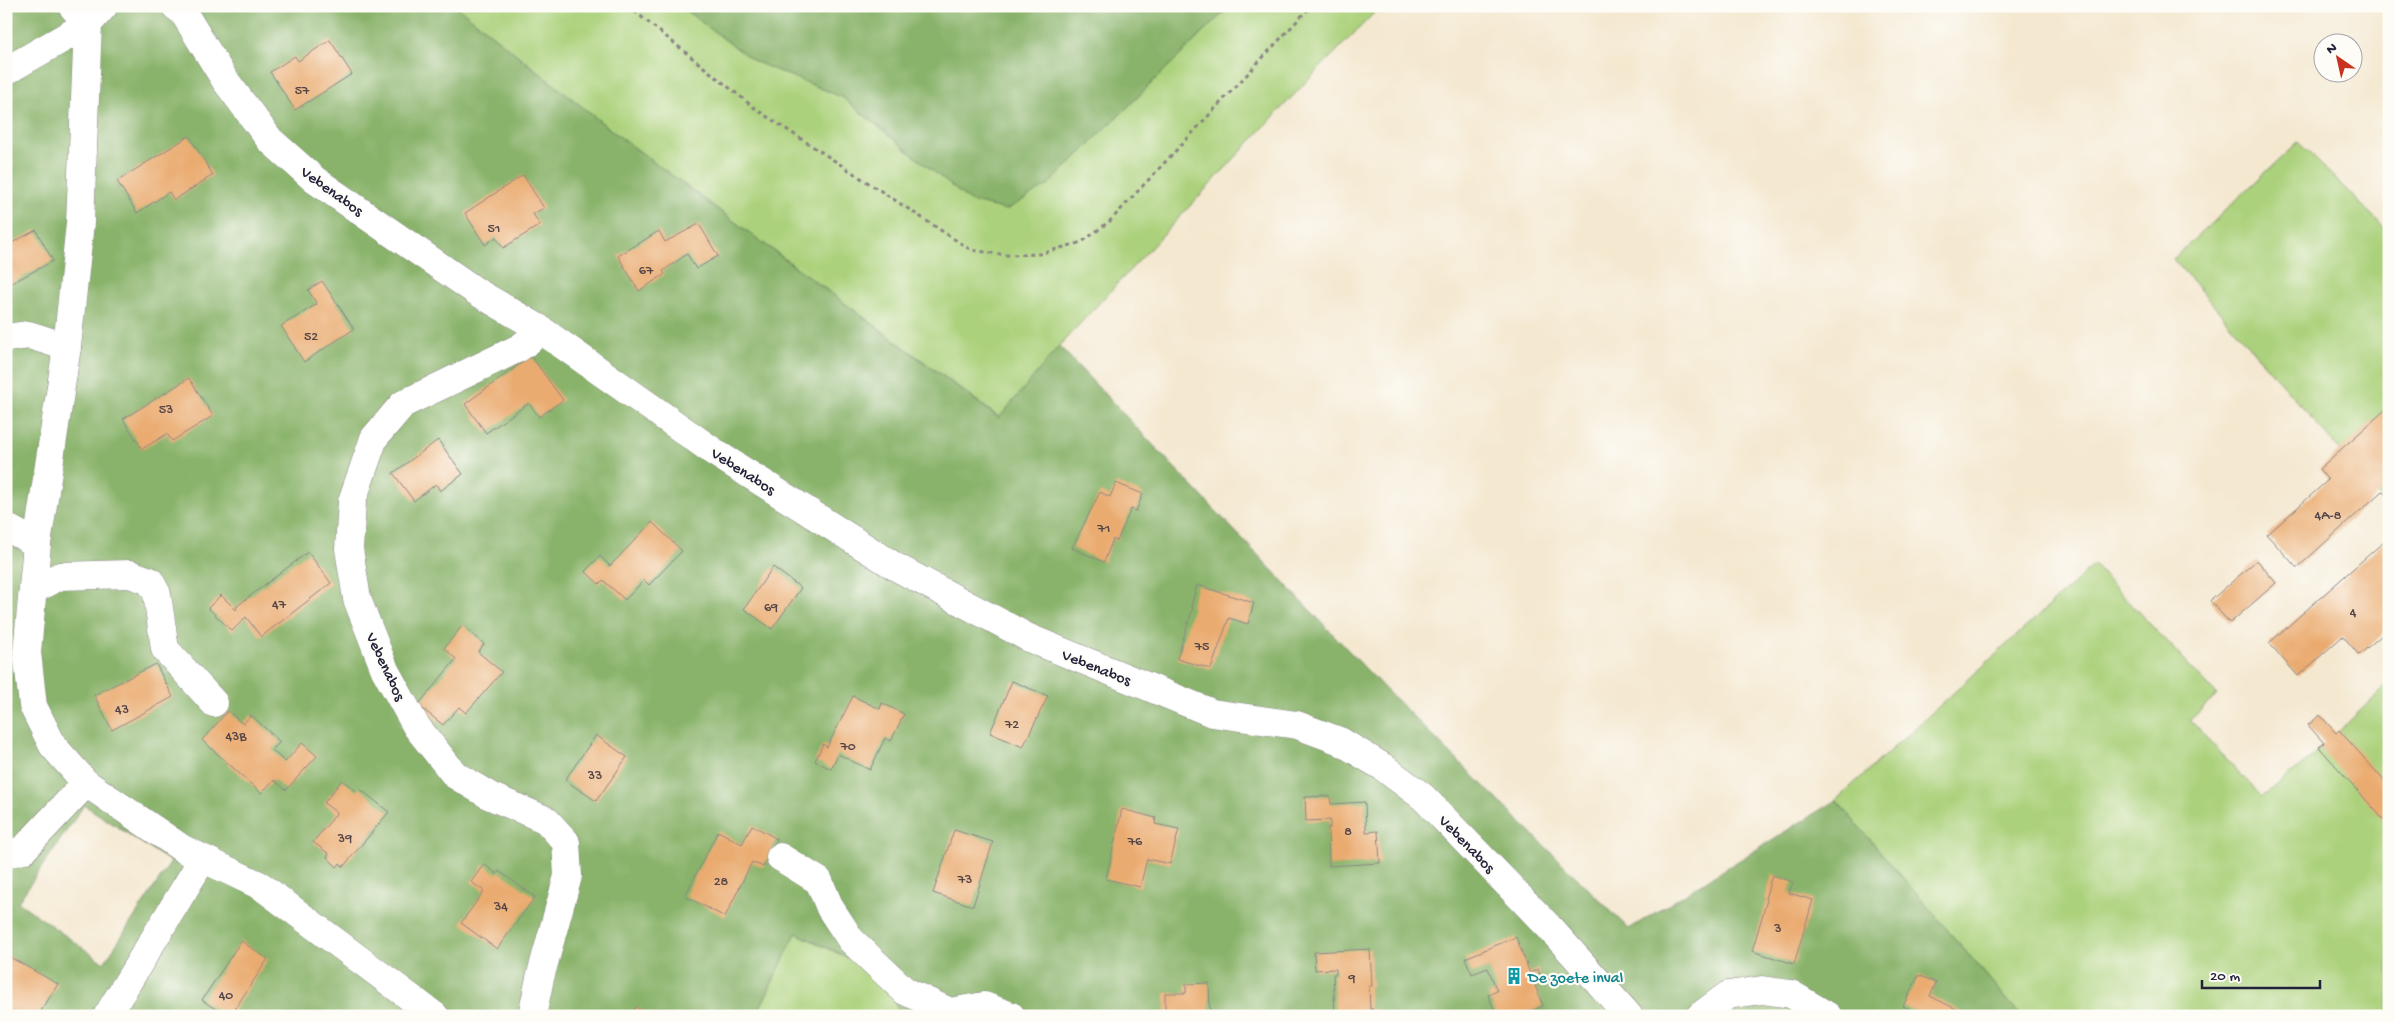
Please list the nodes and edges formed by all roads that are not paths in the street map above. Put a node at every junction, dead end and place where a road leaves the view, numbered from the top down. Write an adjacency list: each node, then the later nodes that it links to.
1 (175, 6): 4 (street, Vebenabos)
2 (88, 12): 3 (street); 6 (street)
3 (6, 72)
4 (537, 327): 18 (street, Vebenabos); 20 (street, Vebenabos)
5 (6, 338): 6 (street)
6 (68, 347): 8 (street)
7 (6, 527): 8 (street)
8 (37, 544): 9 (street)
9 (33, 590): 10 (street); 11 (street)
10 (214, 703)
11 (86, 783): 12 (street); 14 (street)
12 (6, 854)
13 (780, 857): 15 (street)
14 (202, 860): 16 (street); 17 (street)
15 (950, 1014): 19 (street)
16 (107, 1016)
17 (435, 1016)
18 (532, 1016)
19 (1011, 1016)
20 (1629, 1016)
21 (1700, 1016): 22 (street)
22 (1828, 1016)

